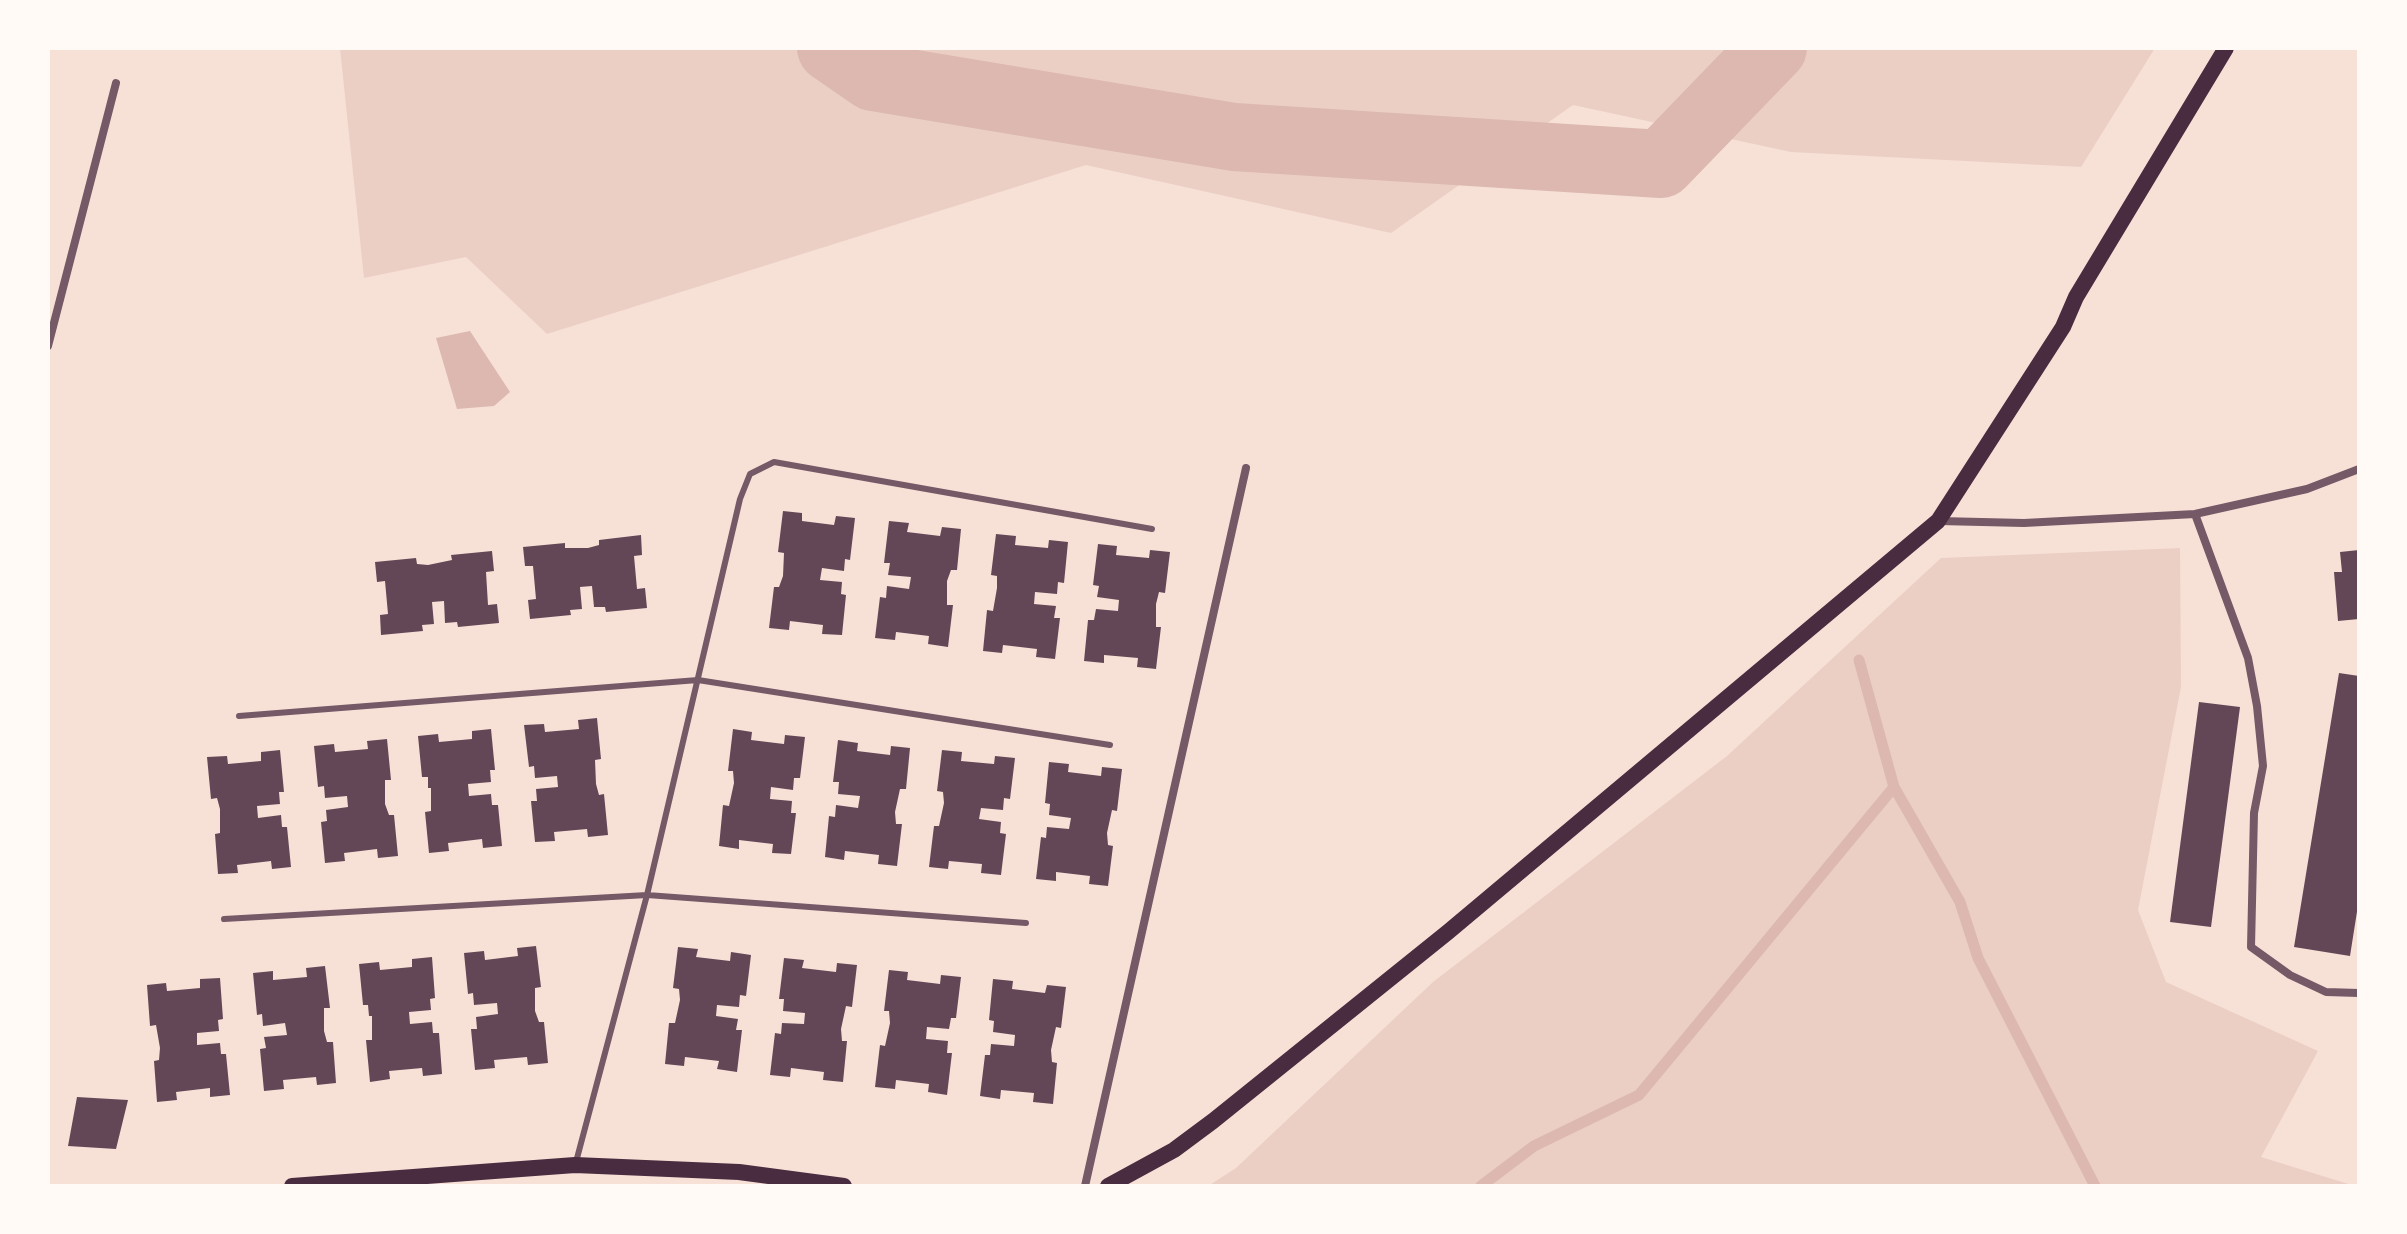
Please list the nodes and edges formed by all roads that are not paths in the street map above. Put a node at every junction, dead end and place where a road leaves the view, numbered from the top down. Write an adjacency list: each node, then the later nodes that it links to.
1 (2226, 48): 7 (main road)
2 (116, 83): 3 (street)
3 (48, 346)
4 (1246, 468): 19 (street)
5 (2359, 469): 6 (street)
6 (2195, 514): 7 (street); 15 (street)
7 (1938, 521): 20 (main road)
8 (1152, 529): 9 (lane)
9 (698, 680): 10 (lane); 11 (lane); 12 (lane)
10 (239, 716)
11 (1110, 745)
12 (647, 895): 13 (lane); 14 (lane); 16 (lane)
13 (224, 919)
14 (1026, 923)
15 (2359, 993)
16 (575, 1165): 17 (main road); 18 (main road)
17 (292, 1186)
18 (844, 1186)
19 (1085, 1186)
20 (1108, 1186)

